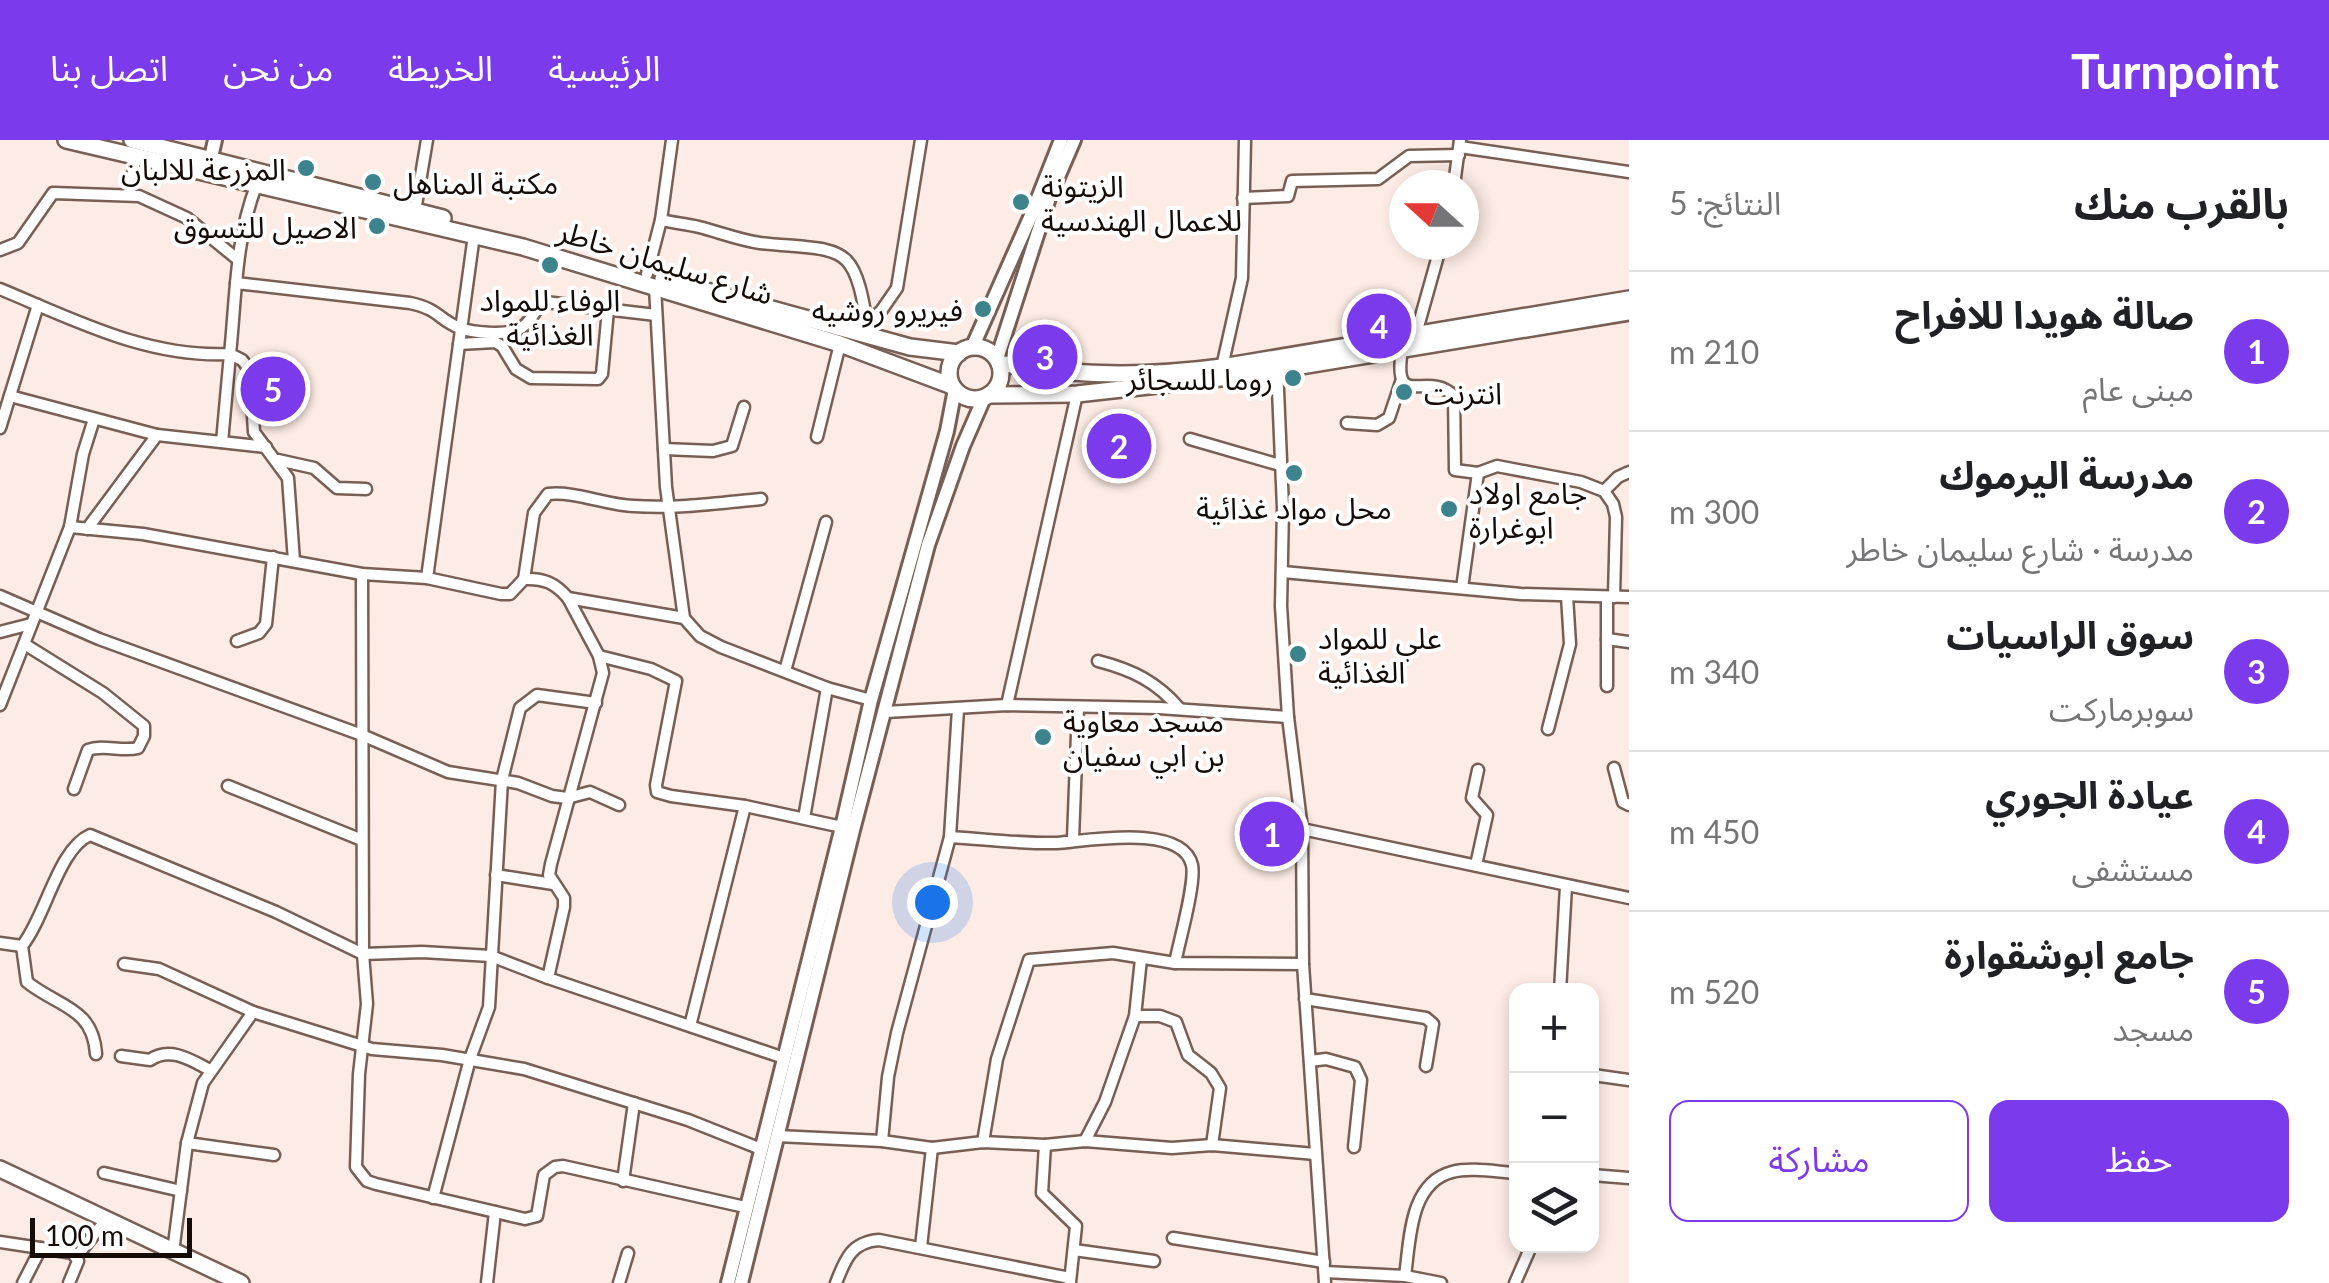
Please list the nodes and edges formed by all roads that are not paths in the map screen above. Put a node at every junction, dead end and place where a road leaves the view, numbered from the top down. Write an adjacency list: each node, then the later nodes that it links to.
1 (66, 140): 10 (main road, شارع سليمان خاطر)
2 (216, 140): 11 (street)
3 (427, 140): 16 (street)
4 (672, 140): 17 (street)
5 (921, 140): 31 (street)
6 (1060, 140): 36 (street)
7 (1074, 140): 38 (street)
8 (1245, 140): 15 (street)
9 (1460, 147): 12 (street); 15 (street)
10 (134, 148): 11 (main road, شارع سليمان خاطر); 14 (street)
11 (208, 167): 13 (main road, شارع سليمان خاطر); 16 (main road, شارع سليمان خاطر)
12 (1629, 172)
13 (256, 186): 18 (main road, شارع سليمان خاطر); 20 (street)
14 (130, 194): 19 (street); 20 (street)
15 (1243, 198): 40 (street)
16 (415, 211): 22 (main road, شارع سليمان خاطر)
17 (661, 220): 22 (street); 31 (street)
18 (474, 235): 22 (main road, شارع سليمان خاطر); 30 (street)
19 (0, 250)
20 (236, 258): 23 (street)
21 (1437, 260): 32 (street)
22 (651, 280): 29 (street); 31 (main road, شارع سليمان خاطر); 34 (main road, شارع سليمان خاطر)
23 (236, 283): 30 (street); 37 (street)
24 (0, 289): 26 (street)
25 (1629, 299): 32 (main road)
26 (38, 305): 37 (street); 44 (street)
27 (608, 310): 29 (street); 30 (street); 33 (street)
28 (1629, 312): 35 (main road)
29 (656, 315): 55 (street)
30 (461, 329): 33 (street)
31 (868, 330): 36 (main road, شارع سليمان خاطر)
32 (1416, 334): 39 (main road)
33 (459, 344): 71 (street)
34 (840, 344): 42 (main road, شارع سليمان خاطر); 51 (street)
35 (1402, 349): 39 (main road); 41 (street)
36 (966, 350): 38 (main road); 42 (main road)
37 (230, 354): 53 (street); 54 (street)
38 (998, 361): 40 (main road); 45 (main road)
39 (1277, 364): 40 (main road); 43 (main road); 57 (street)
40 (1222, 367)
41 (1401, 382): 48 (street); 59 (street)
42 (954, 388): 45 (main road); 91 (street)
43 (1076, 394): 45 (main road); 93 (street)
44 (10, 396): 47 (street); 49 (street)
45 (986, 397): 98 (street)
46 (744, 406): 55 (street)
47 (94, 420): 50 (street); 65 (street)
48 (1347, 423)
49 (0, 428)
50 (156, 436): 53 (street); 66 (street)
51 (817, 437)
52 (1190, 439): 57 (street)
53 (222, 442): 54 (street)
54 (266, 447): 56 (street)
55 (664, 449): 63 (street)
56 (278, 460): 60 (street); 68 (street)
57 (1280, 465): 69 (street)
58 (1629, 472): 61 (street)
59 (1478, 473): 61 (street); 73 (street)
60 (366, 488)
61 (1604, 491): 77 (street)
62 (761, 499): 63 (street)
63 (670, 506): 72 (street); 79 (street)
64 (826, 522): 88 (street)
65 (70, 527): 66 (street); 80 (street)
66 (87, 528): 67 (street)
67 (274, 557): 68 (street); 82 (street)
68 (294, 561): 70 (street)
69 (1283, 572): 73 (street); 99 (street)
70 (362, 574): 71 (street); 101 (street)
71 (427, 578): 72 (street)
72 (524, 579): 78 (street)
73 (1462, 588): 75 (street)
74 (0, 596): 80 (street)
75 (1567, 596): 77 (street); 100 (street)
76 (1629, 596): 77 (street)
77 (1610, 597): 83 (street)
78 (568, 598): 79 (street); 86 (street)
79 (684, 618): 88 (street)
80 (34, 619): 81 (street); 85 (street); 101 (street)
81 (0, 632)
82 (237, 640)
83 (1607, 640): 84 (street); 89 (street)
84 (1629, 642)
85 (26, 645): 94 (street); 106 (street)
86 (599, 656): 92 (street); 110 (street)
87 (1098, 662): 97 (street)
88 (786, 671): 90 (street)
89 (1607, 686)
90 (828, 688): 91 (street); 111 (street)
91 (870, 700): 112 (street)
92 (596, 703): 104 (street); 107 (street)
93 (1008, 704): 95 (street); 96 (street)
94 (0, 705)
95 (1078, 708): 97 (street); 116 (street)
96 (958, 709): 98 (street); 114 (street)
97 (1180, 710): 99 (street)
98 (886, 712): 147 (street)
99 (1288, 716): 113 (street)
100 (1548, 729)
101 (362, 735): 104 (street); 115 (street)
102 (1614, 768): 109 (street)
103 (1478, 770): 117 (street)
104 (502, 780): 107 (street); 118 (street)
105 (228, 786): 115 (street)
106 (74, 789)
107 (568, 798): 108 (street); 119 (street)
108 (619, 805)
109 (1629, 805)
110 (745, 806): 111 (street); 135 (street)
111 (804, 818): 112 (street)
112 (842, 827): 139 (street)
113 (1302, 828): 117 (street); 129 (street)
114 (950, 837): 116 (street); 148 (street)
115 (362, 840): 124 (street)
116 (1073, 840): 127 (street)
117 (1476, 865): 120 (street)
118 (496, 875): 119 (street); 125 (street)
119 (552, 884): 130 (street)
120 (1566, 886): 121 (street); 131 (street)
121 (1629, 898)
122 (0, 943): 123 (street)
123 (22, 946): 124 (street); 137 (street)
124 (362, 954): 125 (street); 136 (street)
125 (491, 956): 130 (street); 140 (street)
126 (1141, 958): 127 (street); 134 (street); 150 (street)
127 (1175, 963): 129 (street)
128 (124, 964): 133 (street)
129 (1302, 964): 132 (street)
130 (548, 978): 135 (street)
131 (1560, 983)
132 (1305, 999): 141 (street); 142 (street)
133 (253, 1012): 136 (street); 143 (street)
134 (1135, 1016): 149 (street); 152 (street)
135 (690, 1026): 139 (street)
136 (362, 1045): 140 (street); 167 (street)
137 (96, 1054)
138 (121, 1056): 143 (street)
139 (784, 1058): 156 (street)
140 (470, 1059): 146 (street); 167 (street)
141 (1310, 1061): 154 (street); 157 (street)
142 (1426, 1066)
143 (210, 1070): 151 (street)
144 (1599, 1077): 145 (street)
145 (1629, 1080)
146 (634, 1103): 156 (street); 165 (street)
147 (777, 1136): 148 (street); 191 (street)
148 (882, 1141): 155 (street)
149 (1085, 1141): 152 (street); 153 (street)
150 (983, 1142): 153 (street); 155 (street)
151 (188, 1143): 158 (street); 166 (street)
152 (1212, 1145): 157 (street)
153 (1045, 1146): 175 (street)
154 (1354, 1147)
155 (932, 1148): 173 (street)
156 (761, 1149): 168 (street)
157 (1315, 1154): 181 (street)
158 (274, 1155)
159 (0, 1170): 176 (main road)
160 (104, 1173): 166 (street)
161 (1509, 1173): 182 (street)
162 (1599, 1176): 163 (street)
163 (1629, 1178)
164 (0, 1179): 170 (main road)
165 (623, 1181): 168 (street); 169 (street)
166 (182, 1192): 176 (street)
167 (433, 1198): 169 (street)
168 (745, 1208): 190 (street)
169 (495, 1212): 188 (street)
170 (101, 1226): 179 (street); 186 (main road)
171 (1172, 1238): 181 (street)
172 (0, 1242): 174 (street)
173 (921, 1247): 183 (street); 192 (street)
174 (40, 1248): 179 (street); 184 (street)
175 (1074, 1250): 180 (street); 183 (street)
176 (173, 1252): 187 (main road)
177 (1528, 1253): 194 (street)
178 (628, 1254): 189 (street)
179 (77, 1256): 185 (street)
180 (1154, 1261)
181 (1325, 1272): 182 (street)
182 (1405, 1276): 193 (street)
183 (1070, 1281)
184 (23, 1283)
185 (69, 1283)
186 (217, 1283)
187 (241, 1283)
188 (487, 1283)
189 (620, 1283)
190 (728, 1283)
191 (740, 1283)
192 (836, 1283)
193 (1441, 1283)
194 (1515, 1283)

